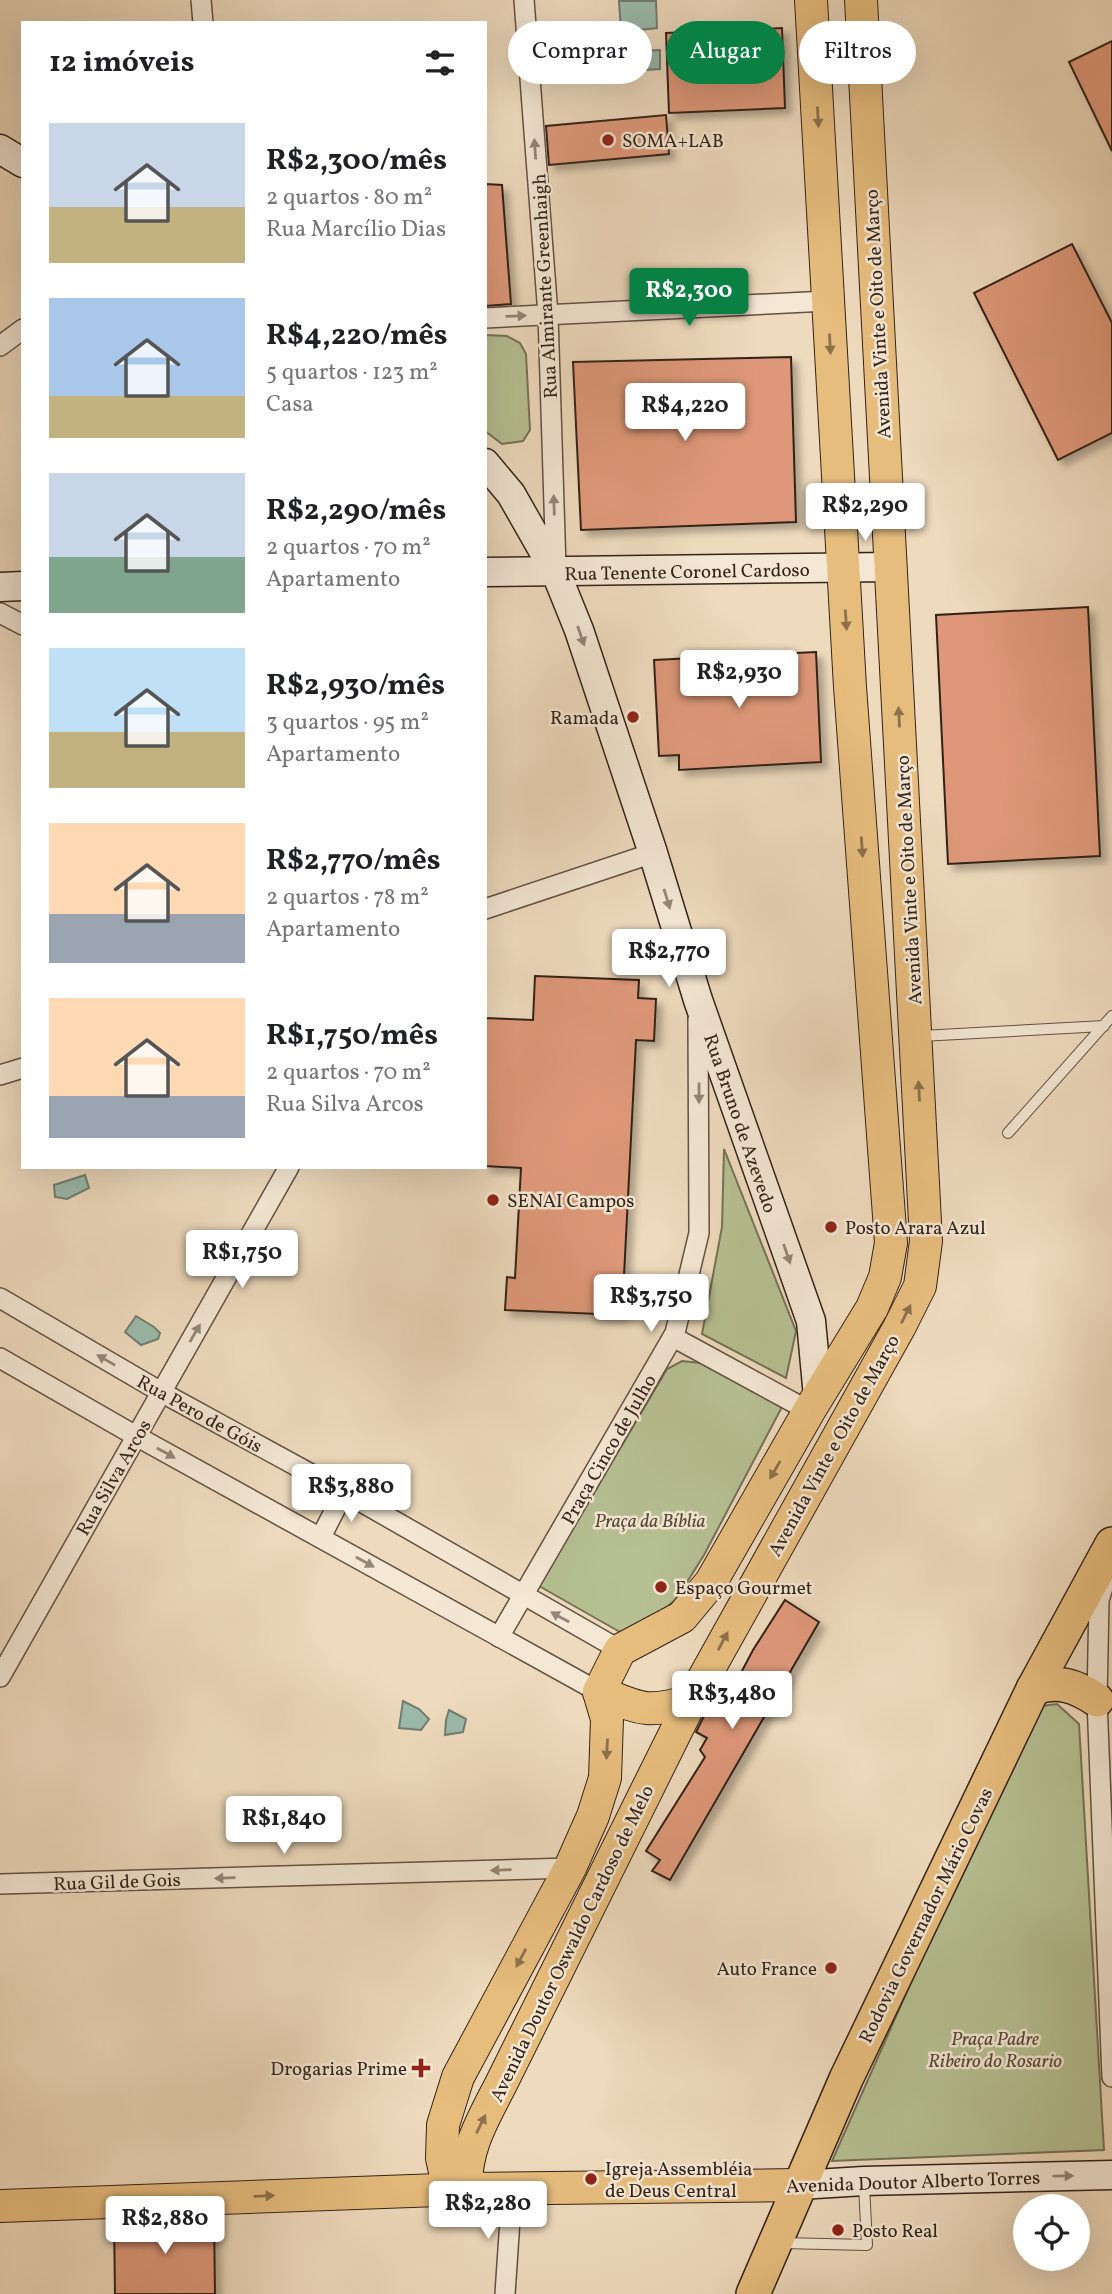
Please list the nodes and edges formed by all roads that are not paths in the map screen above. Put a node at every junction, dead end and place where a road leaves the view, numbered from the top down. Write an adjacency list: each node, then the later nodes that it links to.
1 (201, 0): 5 (street)
2 (524, 0): 9 (street, Rua Almirante Greenhaigh, one-way to 2)
3 (811, 0): 8 (main road, Avenida Vinte e Oito de Março, one-way to 8)
4 (861, 0): 14 (main road, Avenida Vinte e Oito de Março)
5 (203, 21)
6 (0, 149): 7 (main road)
7 (21, 162)
8 (827, 301): 9 (street); 15 (main road, Avenida Vinte e Oito de Março, one-way to 15)
9 (548, 315): 10 (street, one-way to 9); 17 (street, Rua Almirante Greenhaigh, one-way to 9)
10 (487, 317)
11 (21, 330): 12 (street)
12 (0, 346)
13 (487, 465): 17 (main road, Rua Bruno de Azevedo)
14 (890, 567): 15 (main road, Rua Tenente Coronel Cardoso); 27 (main road, Avenida Vinte e Oito de Março, one-way to 14)
15 (843, 569): 17 (main road, Rua Tenente Coronel Cardoso); 31 (main road, Avenida Vinte e Oito de Março, one-way to 31)
16 (487, 572): 17 (main road, Rua Tenente Coronel Cardoso)
17 (556, 573): 22 (main road, Rua Bruno de Azevedo, one-way to 22)
18 (21, 586): 19 (main road)
19 (0, 587)
20 (0, 613): 21 (street)
21 (21, 624)
22 (653, 853): 23 (street); 24 (main road, Rua Bruno de Azevedo, one-way to 24)
23 (487, 908)
24 (698, 1000): 35 (street, Praça Cinco de Julho, one-way to 35); 38 (main road, Rua Bruno de Azevedo, one-way to 38)
25 (1112, 1016): 26 (lane)
26 (1104, 1026): 27 (lane); 30 (lane)
27 (917, 1036): 33 (main road, Avenida Vinte e Oito de Março, one-way to 27)
28 (21, 1069): 29 (street)
29 (0, 1075)
30 (1008, 1132)
31 (883, 1140): 33 (main road); 38 (main road, Avenida Vinte e Oito de Março)
32 (288, 1169): 37 (street, Rua Silva Arcos, one-way to 32)
33 (924, 1203): 51 (main road, Avenida Vinte e Oito de Março, one-way to 33)
34 (0, 1298): 37 (street, Rua Pero de Góis, one-way to 34)
35 (673, 1337): 38 (street); 44 (street, Praça Cinco de Julho)
36 (0, 1358): 39 (street)
37 (161, 1392): 39 (street, Rua Silva Arcos); 40 (street, Rua Pero de Góis)
38 (813, 1404): 46 (main road, one-way to 46)
39 (136, 1436): 41 (street, one-way to 41); 47 (street, Rua Silva Arcos)
40 (344, 1492): 41 (street); 44 (street, Rua Pero de Góis)
41 (321, 1537): 45 (street, one-way to 45)
42 (1112, 1544): 48 (highway, Rodovia Governador Mário Covas)
43 (1112, 1568): 50 (street)
44 (523, 1597): 45 (street, Praça Cinco de Julho); 46 (street, Rua Pero de Góis, one-way to 44)
45 (499, 1637): 49 (street)
46 (620, 1650): 49 (main road)
47 (0, 1677)
48 (1033, 1689): 50 (highway); 57 (highway, Rodovia Governador Mário Covas)
49 (599, 1692): 51 (main road); 52 (main road, Avenida Doutor Oswaldo Cardoso de Melo, one-way to 52)
50 (1097, 1700): 54 (street)
51 (691, 1701): 58 (main road, Avenida Doutor Oswaldo Cardoso de Melo, one-way to 51)
52 (570, 1868): 53 (street, Rua Gil de Gois, one-way to 53); 58 (main road, Avenida Doutor Oswaldo Cardoso de Melo, one-way to 58)
53 (0, 1884)
54 (1112, 2077)
55 (1112, 2175): 56 (main road, Avenida Doutor Alberto Torres, one-way to 55)
56 (864, 2181): 57 (main road, Avenida Doutor Alberto Torres); 61 (lane)
57 (799, 2185): 59 (main road, Avenida Doutor Alberto Torres); 61 (highway, Rodovia Governador Mário Covas)
58 (457, 2190): 59 (main road, Avenida Doutor Alberto Torres); 60 (main road, Avenida Doutor Alberto Torres, one-way to 58)
59 (512, 2190): 62 (street)
60 (0, 2206)
61 (775, 2243): 63 (highway, Rodovia Governador Mário Covas)
62 (505, 2294)
63 (754, 2294)

